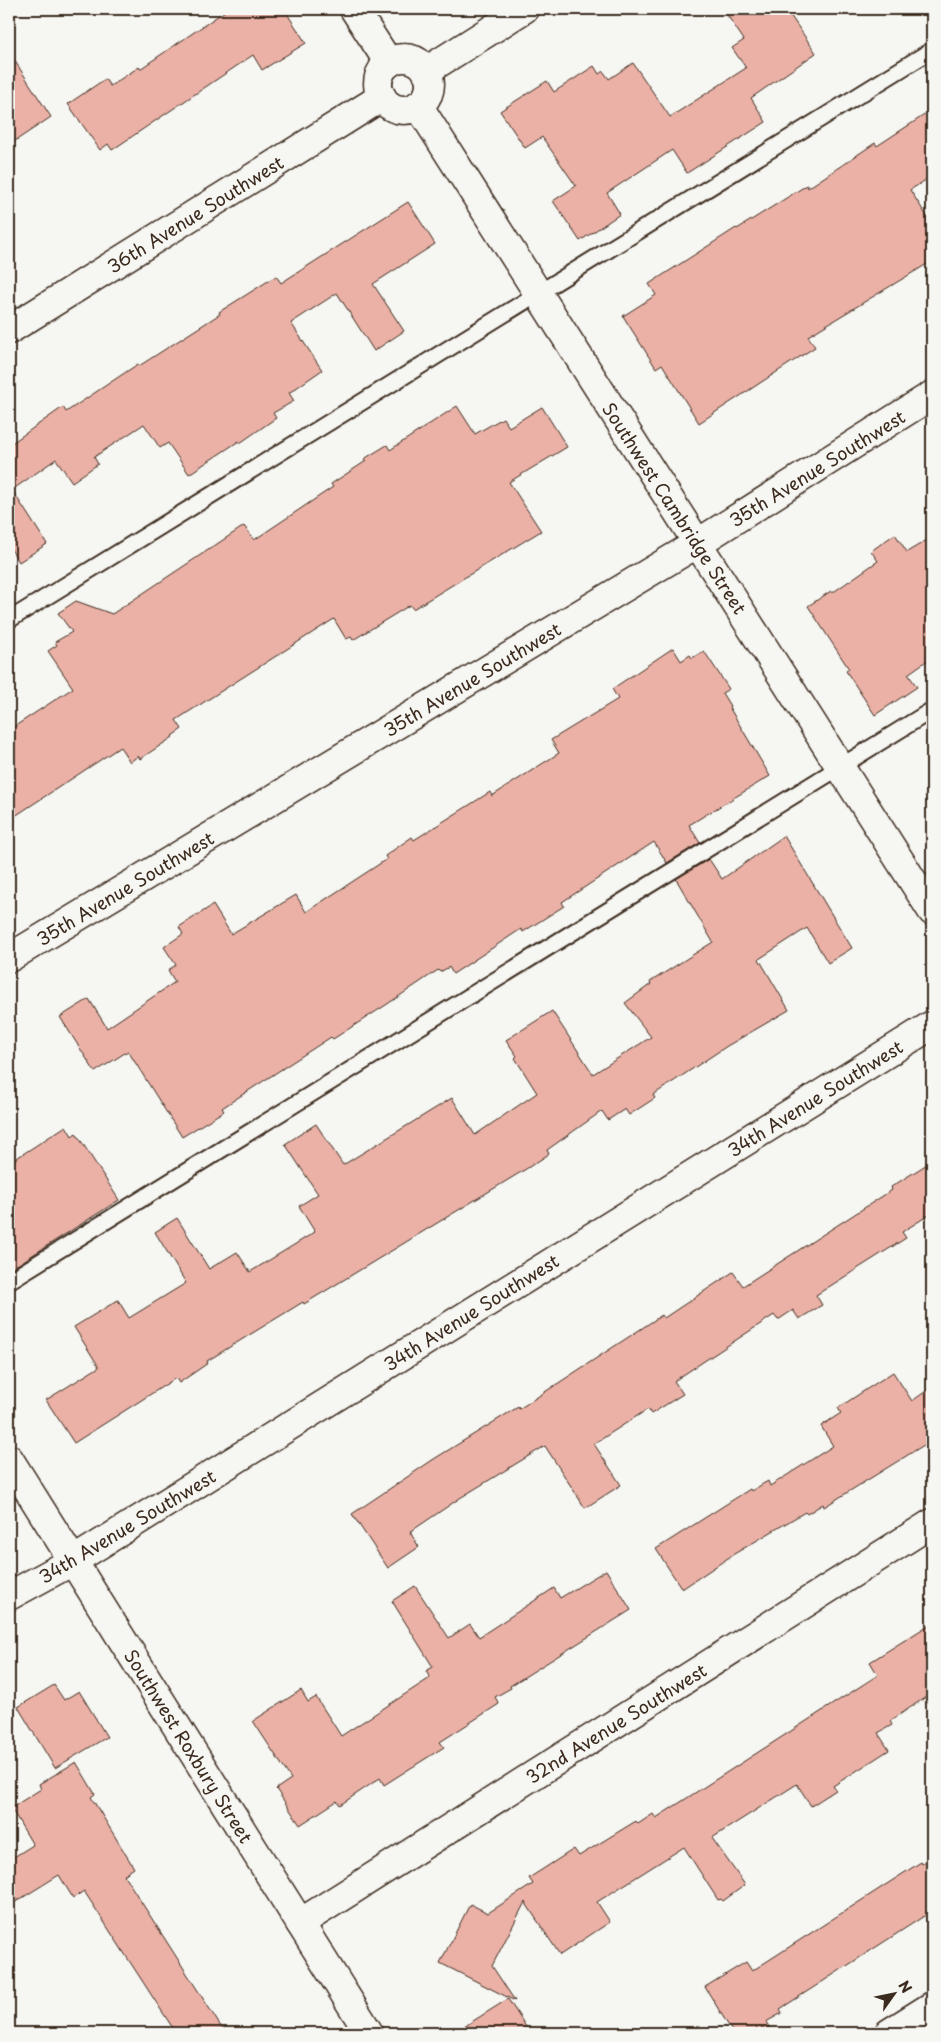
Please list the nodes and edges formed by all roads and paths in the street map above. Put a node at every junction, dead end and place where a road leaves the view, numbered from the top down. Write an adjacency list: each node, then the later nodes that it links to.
1 (354, 9): 4 (street)
2 (524, 9): 5 (street)
3 (932, 50): 8 (lane)
4 (389, 63): 5 (street); 6 (street)
5 (426, 71): 7 (street)
6 (382, 97): 7 (street); 9 (street, 36th Avenue Southwest)
7 (418, 105): 8 (street, Southwest Cambridge Street)
8 (538, 295): 11 (street, Southwest Cambridge Street); 12 (lane)
9 (9, 330)
10 (932, 395): 11 (street, 35th Avenue Southwest)
11 (698, 543): 14 (street, Southwest Cambridge Street); 16 (street, 35th Avenue Southwest)
12 (9, 620)
13 (932, 710): 14 (lane)
14 (842, 766): 15 (street, Southwest Cambridge Street); 18 (lane)
15 (932, 911)
16 (9, 958)
17 (932, 1025): 21 (street, 34th Avenue Southwest)
18 (9, 1281)
19 (9, 1459): 21 (street, Southwest Roxbury Street)
20 (932, 1523): 23 (street, 32nd Avenue Southwest)
21 (73, 1561): 22 (street, 34th Avenue Southwest); 23 (street, Southwest Roxbury Street)
22 (9, 1596)
23 (300, 1923): 25 (street, Southwest Roxbury Street)
24 (932, 2006): 26 (street)
25 (370, 2033)
26 (889, 2033)

